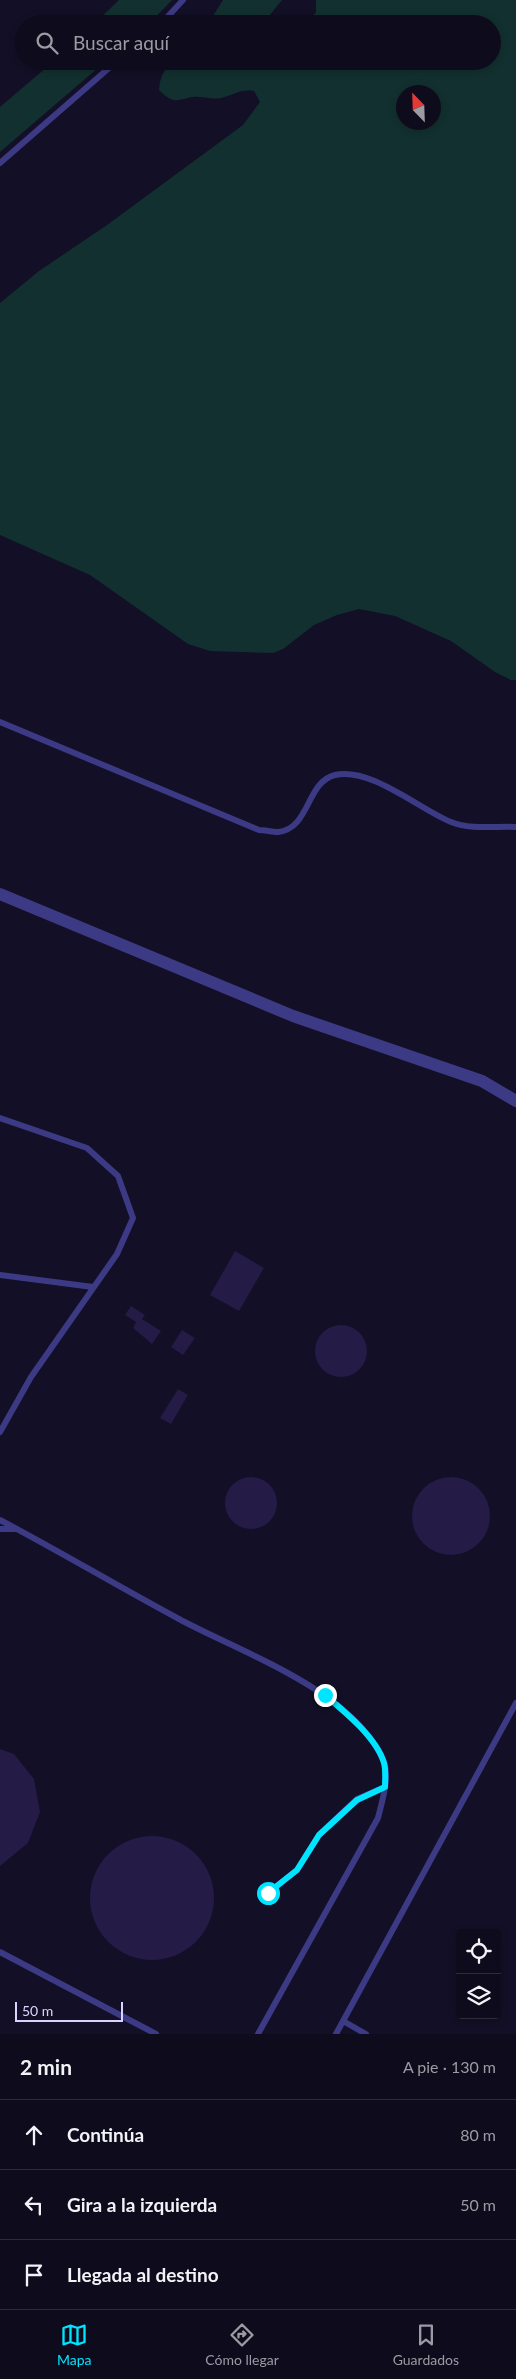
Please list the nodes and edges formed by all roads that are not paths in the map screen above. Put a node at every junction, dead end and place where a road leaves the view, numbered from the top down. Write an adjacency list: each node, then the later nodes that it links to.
1 (183, 0): 2 (lane)
2 (169, 15)
3 (108, 70): 4 (lane)
4 (0, 163)
5 (0, 722): 6 (lane)
6 (516, 827)
7 (0, 894): 8 (street)
8 (516, 1101)
9 (0, 1118): 11 (lane)
10 (0, 1275): 11 (lane)
11 (93, 1287): 12 (lane)
12 (0, 1432)
13 (0, 1520): 15 (lane)
14 (0, 1529): 15 (lane)
15 (17, 1529): 17 (lane)
16 (516, 1704): 20 (lane)
17 (385, 1787): 18 (lane); 22 (lane)
18 (268, 1893)
19 (0, 1952): 21 (lane)
20 (343, 2021): 23 (lane); 24 (lane)
21 (156, 2034)
22 (258, 2034)
23 (336, 2034)
24 (366, 2034)

